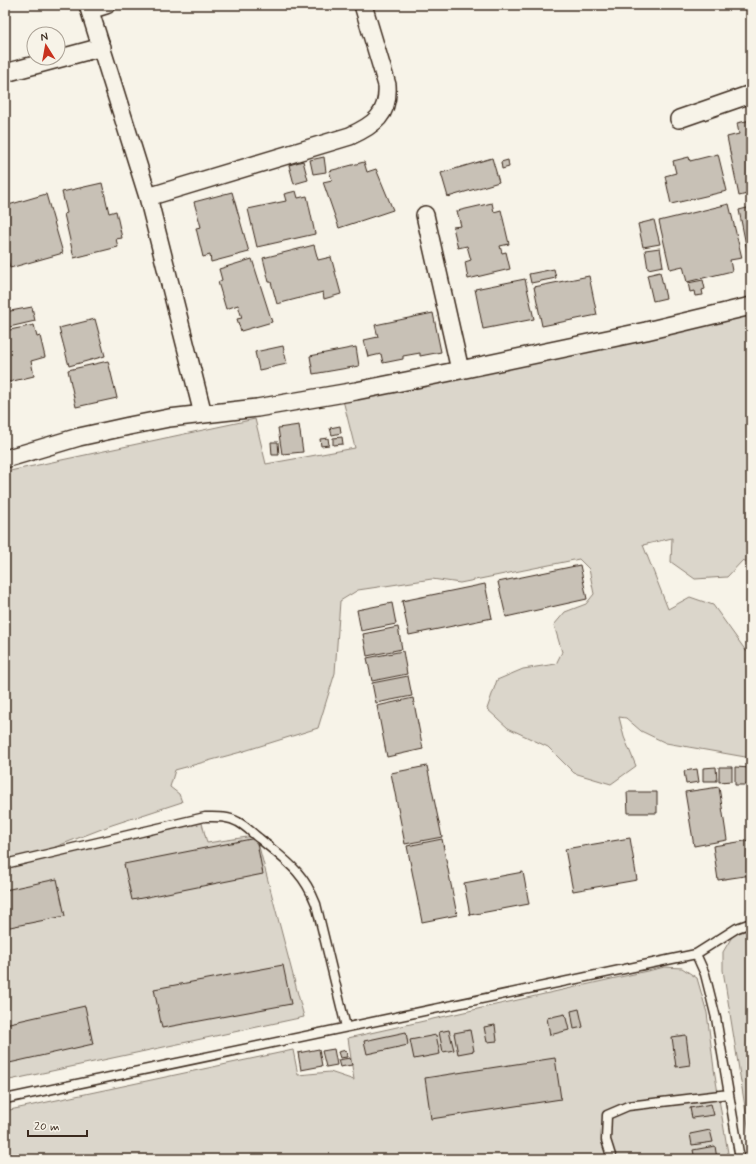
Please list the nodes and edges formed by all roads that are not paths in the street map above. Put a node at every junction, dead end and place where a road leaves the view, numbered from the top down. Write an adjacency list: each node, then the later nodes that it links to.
1 (363, 5): 7 (street)
2 (95, 7): 3 (street)
3 (102, 47): 4 (street); 7 (street)
4 (5, 73)
5 (751, 94): 6 (street)
6 (679, 119)
7 (148, 197): 11 (street)
8 (425, 215): 10 (street)
9 (751, 306): 10 (street)
10 (460, 370): 11 (street)
11 (203, 414): 12 (street)
12 (5, 459)
13 (5, 864): 16 (lane)
14 (751, 923): 15 (lane)
15 (696, 954): 16 (lane); 17 (lane)
16 (346, 1027): 18 (lane)
17 (730, 1094): 19 (lane); 20 (lane)
18 (5, 1098)
19 (612, 1159)
20 (740, 1159)

